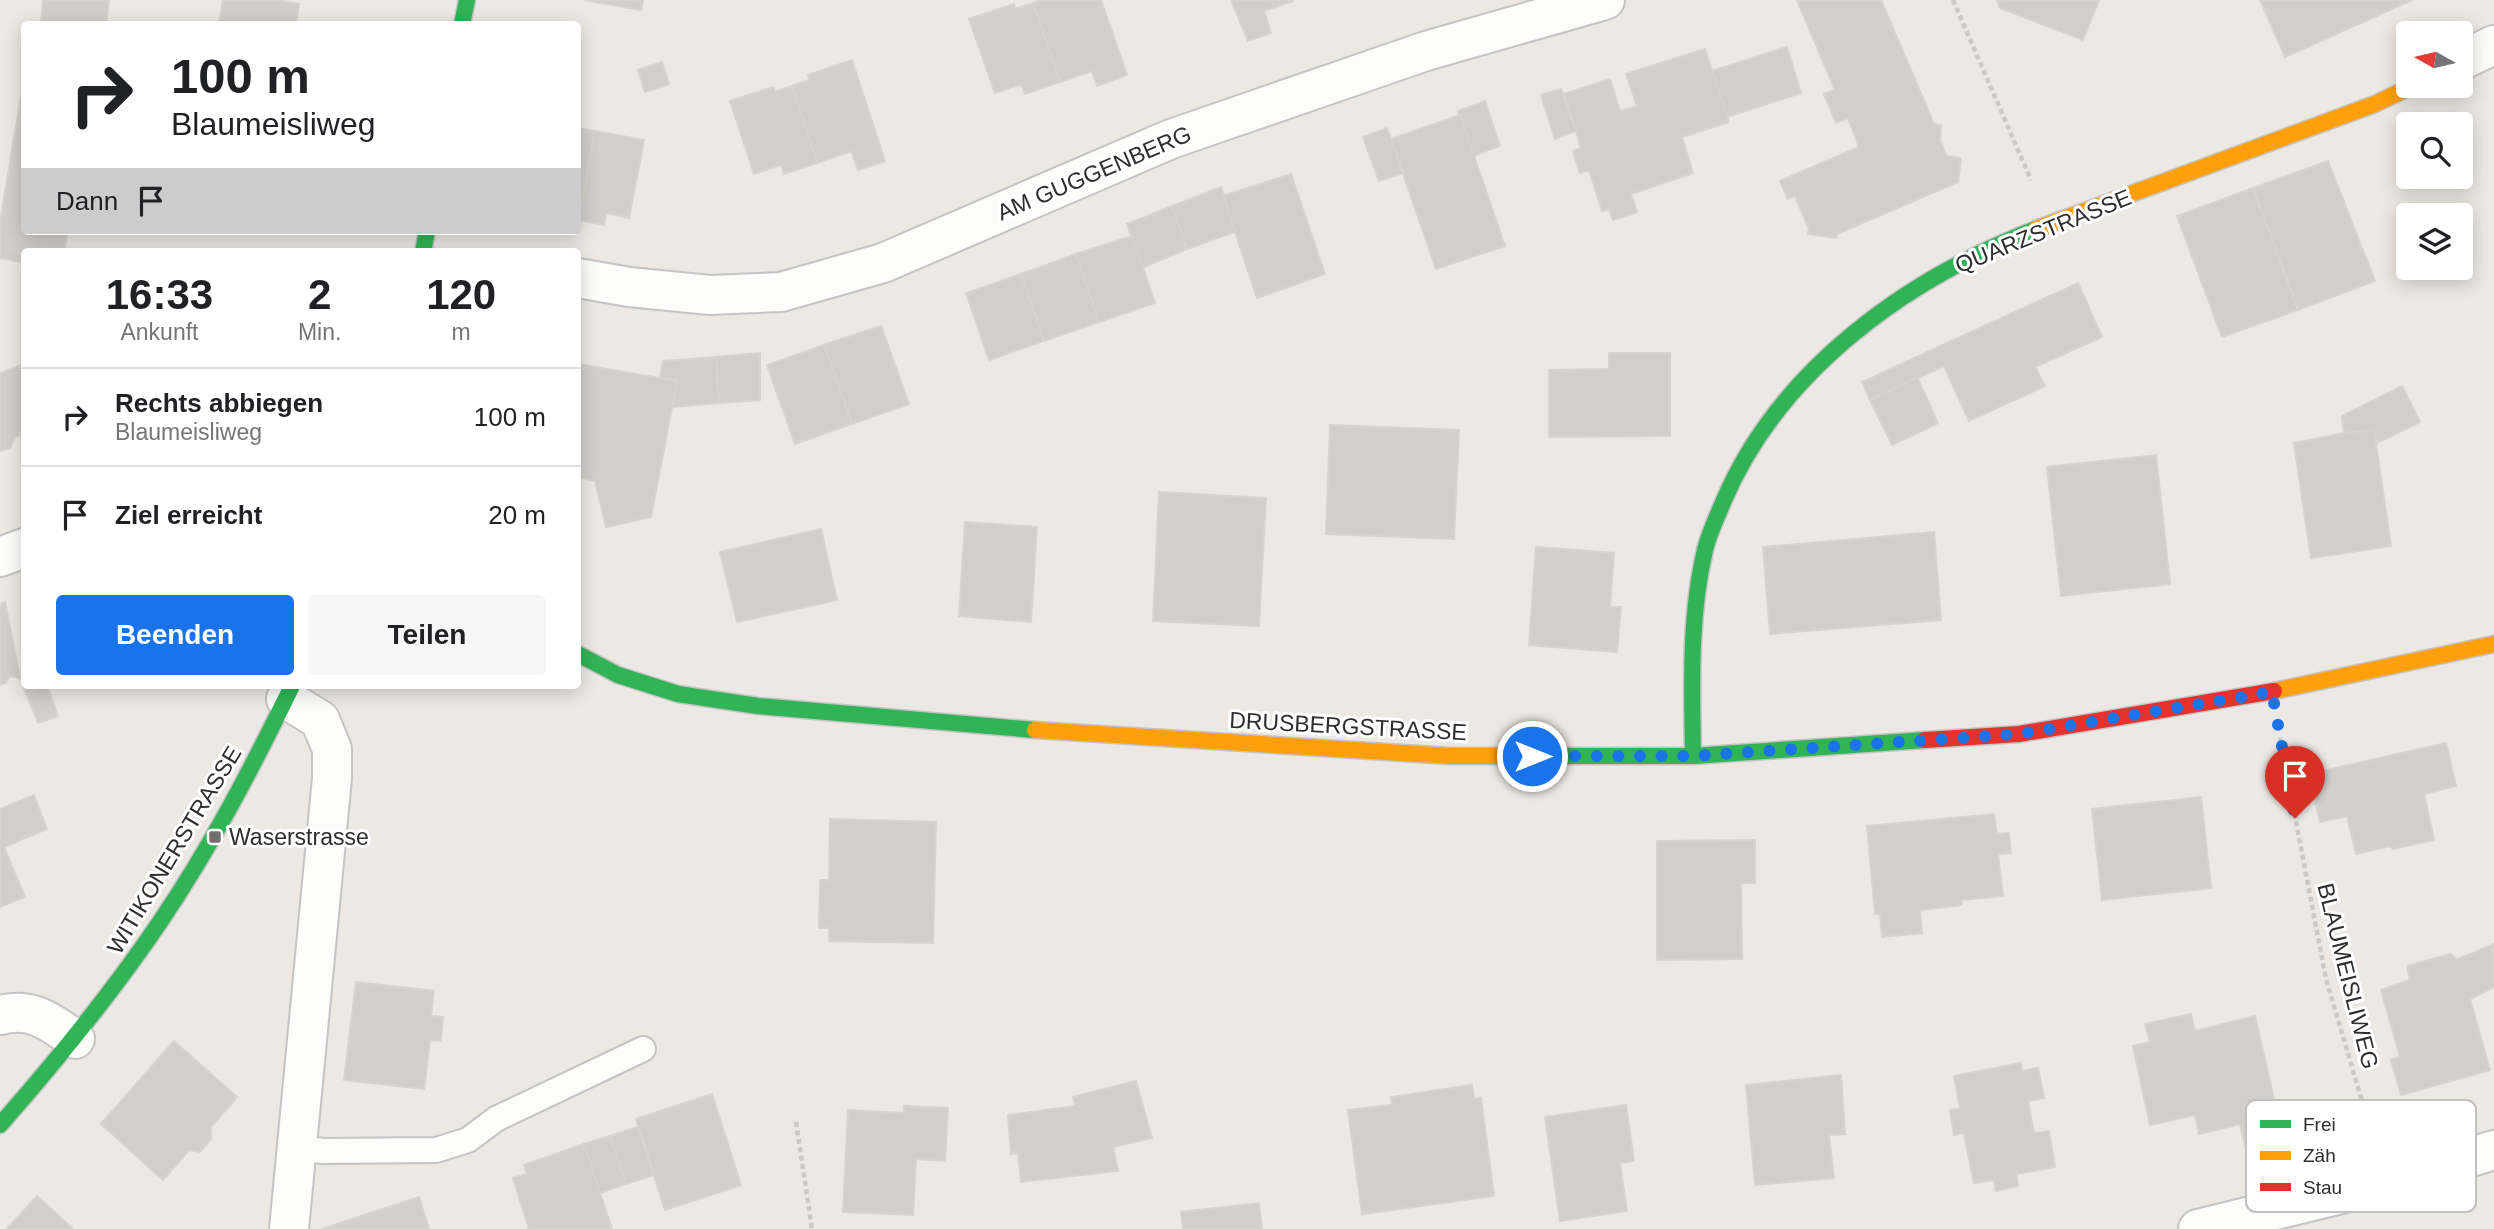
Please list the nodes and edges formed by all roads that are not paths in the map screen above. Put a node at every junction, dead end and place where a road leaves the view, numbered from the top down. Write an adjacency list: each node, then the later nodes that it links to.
1 (467, 0): 3 (street)
2 (1605, 0): 7 (street, AM GUGGENBERG)
3 (463, 21)
4 (2494, 45): 5 (street)
5 (2473, 55)
6 (2396, 94): 13 (street, QUARZSTRASSE)
7 (581, 279)
8 (21, 549): 9 (street)
9 (0, 557)
10 (2494, 644): 13 (street, DRUSBERGSTRASSE)
11 (581, 656): 13 (street, DRUSBERGSTRASSE)
12 (289, 692): 15 (street, WITIKONERSTRASSE); 18 (street)
13 (1693, 756)
14 (0, 1015): 15 (street)
15 (75, 1040): 17 (street, WITIKONERSTRASSE)
16 (643, 1049): 18 (lane)
17 (0, 1125)
18 (299, 1148): 22 (street)
19 (2494, 1150): 20 (street)
20 (2476, 1156)
21 (2267, 1212): 23 (street)
22 (289, 1229)
23 (2198, 1229)

